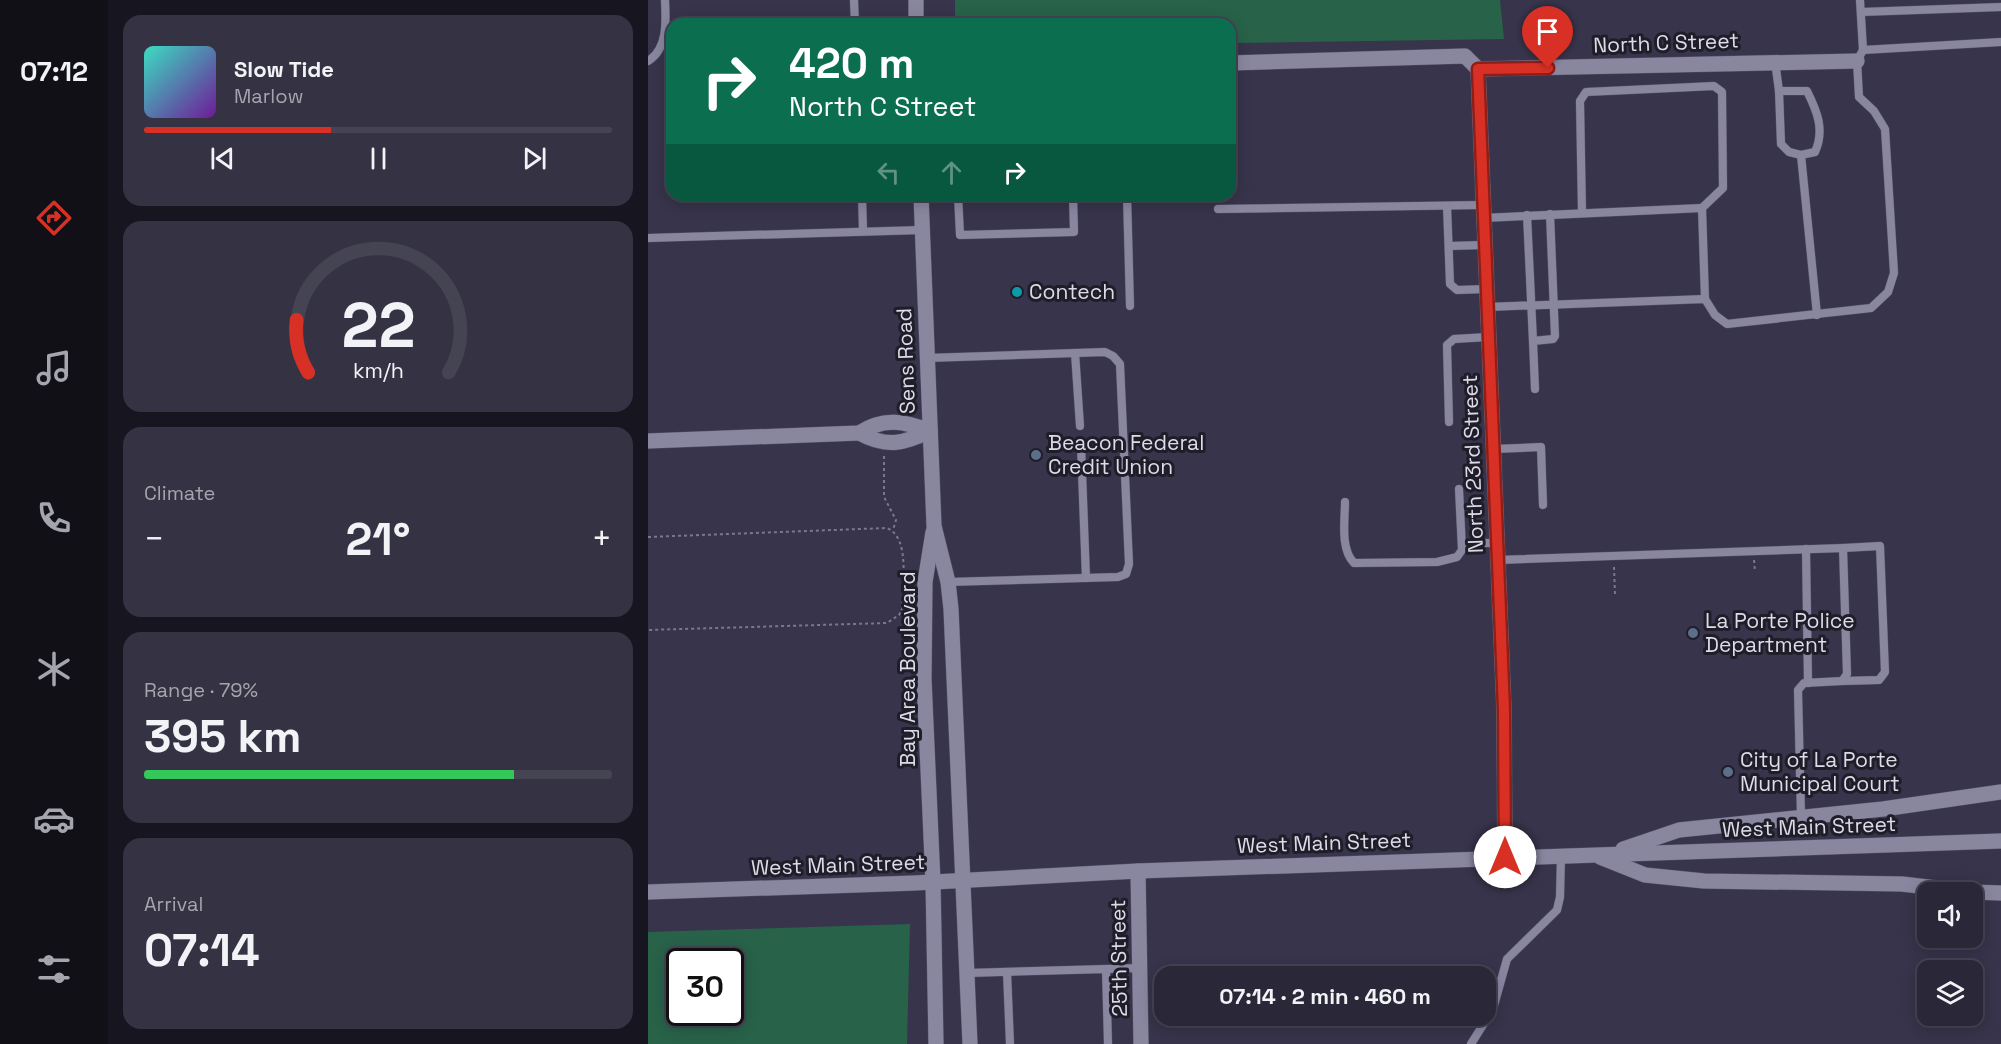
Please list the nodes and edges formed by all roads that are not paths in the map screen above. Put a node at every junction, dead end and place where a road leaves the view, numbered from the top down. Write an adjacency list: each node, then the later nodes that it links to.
1 (665, 0): 12 (lane)
2 (854, 0): 8 (lane)
3 (916, 0): 9 (main road)
4 (1860, 0): 7 (lane)
5 (1957, 4): 6 (lane); 7 (lane)
6 (2001, 7)
7 (1861, 12): 11 (lane)
8 (855, 18)
9 (916, 18)
10 (2001, 42): 11 (lane)
11 (1860, 56): 13 (main road, North C Street); 41 (lane)
12 (648, 61)
13 (1774, 61): 15 (main road, North C Street); 16 (lane)
14 (1236, 63): 15 (main road, North C Street)
15 (1478, 69): 26 (main road, North 23rd Street)
16 (1779, 91): 17 (lane); 17 (lane)
17 (1801, 155): 41 (lane)
18 (862, 201): 31 (lane)
19 (921, 201): 30 (main road, Sens Road)
20 (957, 201): 21 (lane)
21 (1073, 201)
22 (1127, 201): 39 (lane)
23 (1447, 206): 25 (lane); 26 (lane); 34 (lane)
24 (1702, 208): 27 (lane); 27 (lane); 36 (lane)
25 (1218, 209)
26 (1482, 211): 29 (lane); 33 (main road, North 23rd Street)
27 (1582, 213): 28 (lane)
28 (1550, 214): 29 (lane); 37 (lane)
29 (1527, 215): 38 (lane)
30 (922, 230): 31 (lane); 45 (main road, Sens Road)
31 (863, 231): 32 (lane)
32 (648, 238)
33 (1484, 245): 34 (lane); 35 (main road, North 23rd Street)
34 (1449, 246): 35 (lane)
35 (1486, 289): 40 (main road, North 23rd Street)
36 (1705, 299): 37 (lane); 41 (lane)
37 (1554, 304): 38 (lane); 43 (lane)
38 (1531, 305): 40 (lane); 43 (lane)
39 (1130, 306)
40 (1487, 307): 42 (main road, North 23rd Street)
41 (1817, 315)
42 (1488, 337): 47 (lane); 53 (main road, North 23rd Street)
43 (1533, 341): 46 (lane)
44 (1075, 352): 45 (lane); 48 (lane); 63 (lane)
45 (927, 358): 49 (main road, Sens Road)
46 (1535, 389)
47 (1449, 423)
48 (1080, 426)
49 (930, 431): 50 (main road); 50 (main road); 57 (main road, Sens Road)
50 (859, 433): 51 (main road)
51 (648, 441)
52 (1081, 445): 63 (lane)
53 (1494, 449): 56 (lane); 59 (main road, North 23rd Street)
54 (1459, 489): 58 (lane)
55 (1345, 502): 58 (lane)
56 (1543, 505)
57 (934, 526): 64 (main road, Bay Area Boulevard); 65 (main road, Bay Area Boulevard)
58 (1464, 543): 59 (lane)
59 (1497, 543): 62 (main road, North 23rd Street)
60 (1843, 548): 61 (lane); 66 (lane); 66 (lane)
61 (1806, 549): 62 (lane); 67 (lane)
62 (1498, 560): 73 (main road, North 23rd Street)
63 (1086, 578): 65 (lane)
64 (925, 582): 65 (main road); 76 (main road, Bay Area Boulevard)
65 (948, 582): 75 (main road, Bay Area Boulevard)
66 (1842, 681): 67 (lane)
67 (1808, 682): 69 (lane)
68 (2001, 792): 69 (main road)
69 (1801, 816): 71 (main road)
70 (2001, 841): 71 (main road, West Main Street)
71 (1602, 854): 72 (main road, West Main Street); 78 (main road)
72 (1561, 856): 73 (main road, West Main Street); 88 (lane)
73 (1505, 857): 74 (main road, West Main Street)
74 (1138, 871): 75 (main road, West Main Street); 79 (main road, 25th Street)
75 (962, 881): 76 (main road, West Main Street); 82 (main road, Bay Area Boulevard)
76 (933, 882): 77 (main road, West Main Street); 83 (main road, Bay Area Boulevard)
77 (648, 892)
78 (2001, 893)
79 (1140, 968): 80 (lane); 87 (main road, 25th Street)
80 (1106, 969): 81 (lane); 86 (lane)
81 (1007, 972): 82 (lane); 85 (lane)
82 (966, 973): 84 (main road, Bay Area Boulevard)
83 (936, 1044)
84 (970, 1044)
85 (1010, 1044)
86 (1108, 1044)
87 (1141, 1044)
88 (1471, 1044)

